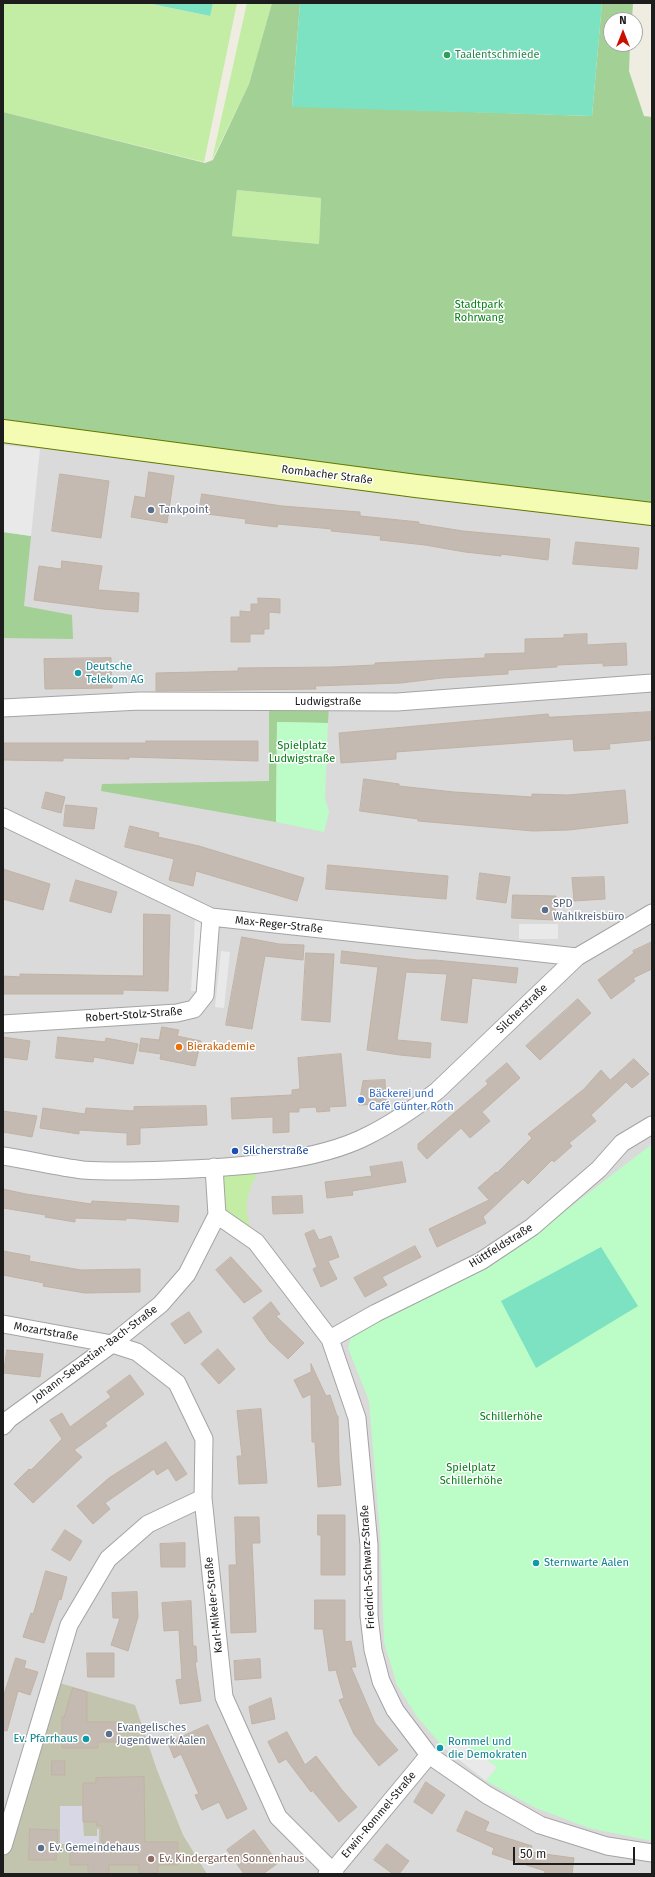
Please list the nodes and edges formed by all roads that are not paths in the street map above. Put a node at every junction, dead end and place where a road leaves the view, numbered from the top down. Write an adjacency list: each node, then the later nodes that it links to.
1 (3, 431): 2 (main road, Rombacher Straße)
2 (652, 514)
3 (652, 683): 4 (street, Ludwigstraße)
4 (3, 708)
5 (3, 817): 7 (street, Max-Reger-Straße)
6 (652, 913): 8 (street, Silcherstraße)
7 (211, 917): 8 (street, Max-Reger-Straße); 9 (street, Robert-Stolz-Straße)
8 (577, 957): 12 (street, Silcherstraße)
9 (3, 1024)
10 (652, 1125): 15 (street, Hüttfeldstraße)
11 (3, 1156): 12 (street, Silcherstraße)
12 (214, 1167): 13 (street)
13 (217, 1215): 15 (street, Friedrich-Schwarz-Straße); 16 (street, Johann-Sebastian-Bach-Straße)
14 (3, 1324): 16 (street, Mozartstraße)
15 (330, 1339): 19 (street, Friedrich-Schwarz-Straße)
16 (112, 1344): 17 (street, Johann-Sebastian-Bach-Straße); 18 (street, Karl-Mikeler-Straße)
17 (3, 1426)
18 (203, 1498): 20 (street); 22 (street, Karl-Mikeler-Straße)
19 (429, 1755): 21 (street, Friedrich-Schwarz-Straße); 22 (street, Erwin-Rommel-Straße)
20 (3, 1846)
21 (652, 1853)
22 (331, 1873)

